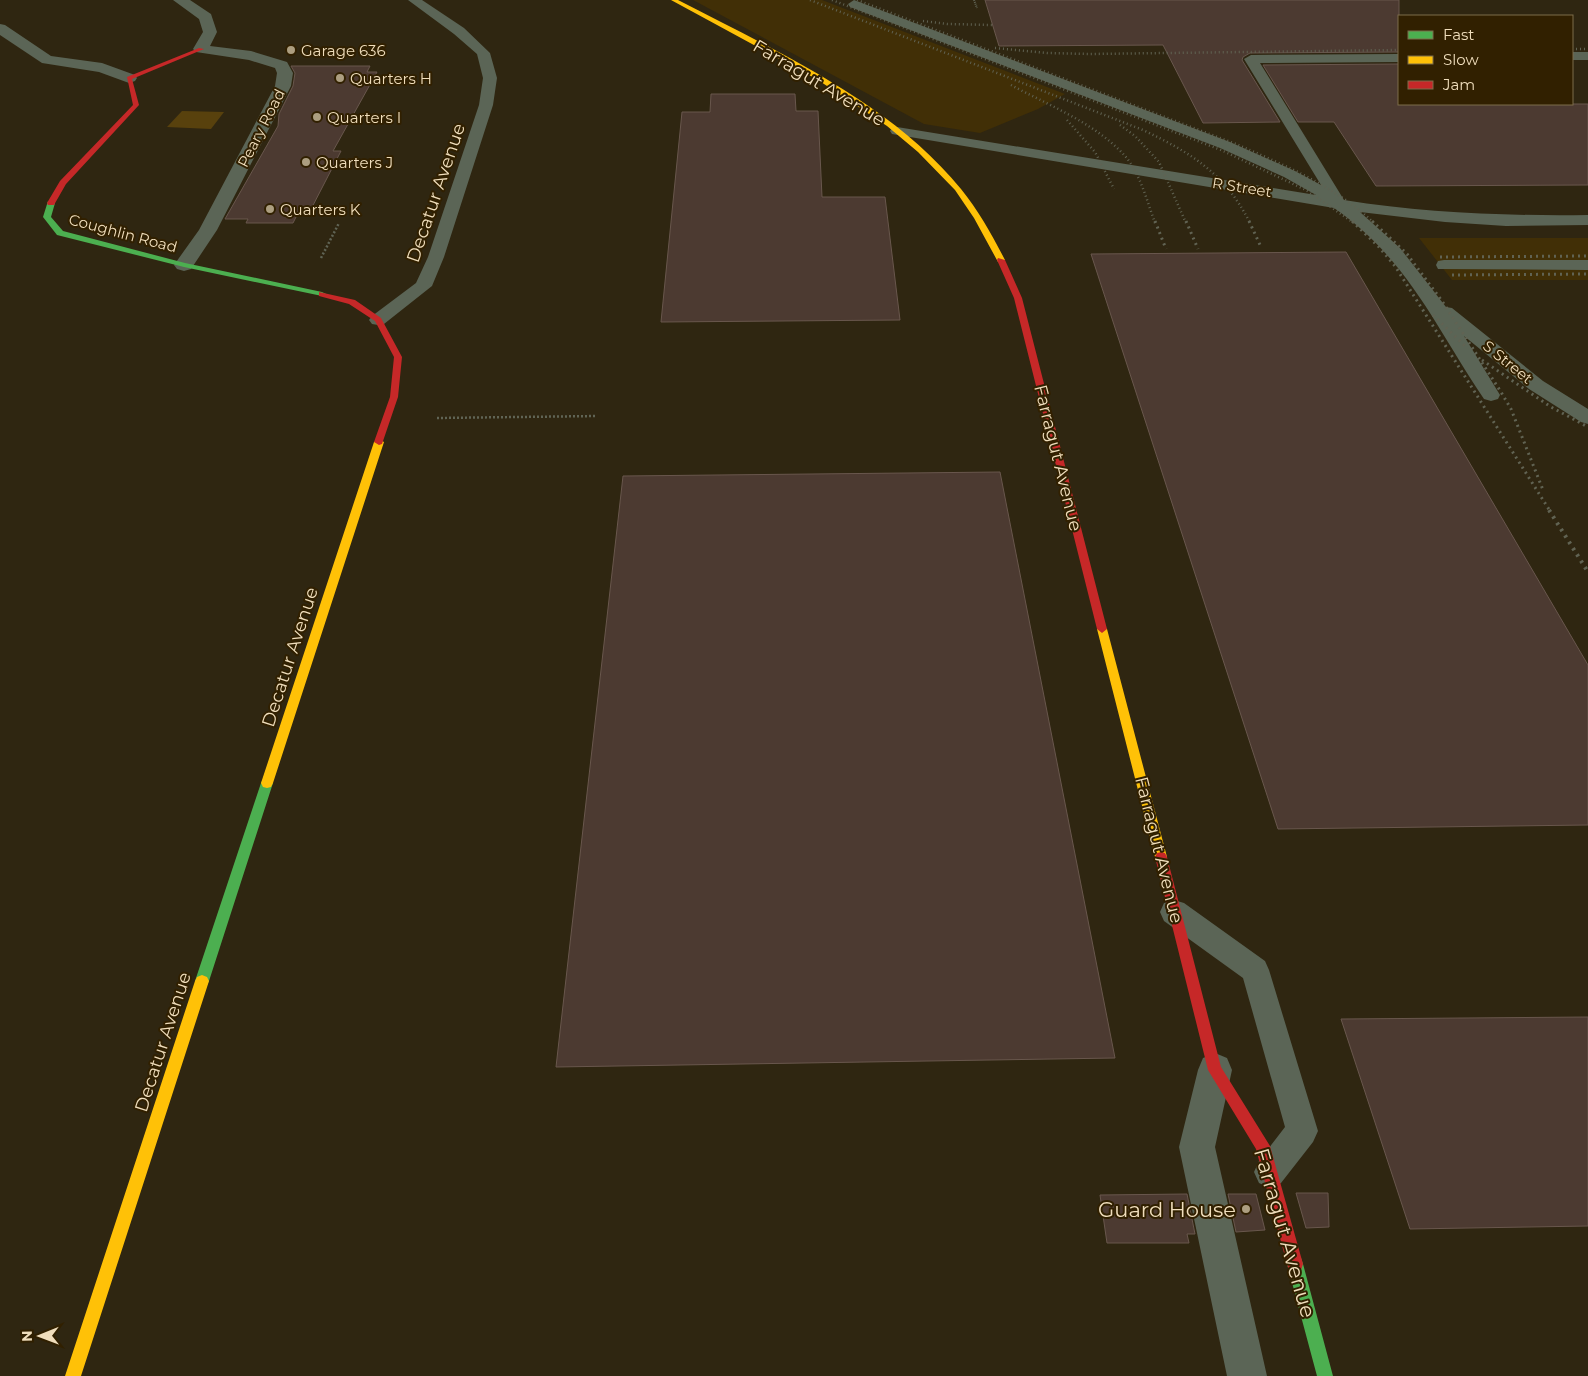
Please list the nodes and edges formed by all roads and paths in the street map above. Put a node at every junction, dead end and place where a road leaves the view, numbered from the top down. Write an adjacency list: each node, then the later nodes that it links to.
1 (180, 0): 8 (street)
2 (414, 0): 22 (lane, Decatur Avenue)
3 (674, 0): 13 (street, Farragut Avenue)
4 (974, 0): 6 (path)
5 (854, 4): 14 (lane)
6 (977, 8)
7 (0, 28): 12 (street)
8 (201, 49): 12 (street); 18 (street, Peary Road)
9 (1573, 56): 10 (lane)
10 (1588, 56)
11 (1398, 58): 14 (lane)
12 (129, 78): 18 (street, Coughlin Road)
13 (897, 131): 14 (lane, R Street); 27 (street, Farragut Avenue)
14 (1340, 204): 15 (lane, R Street); 21 (lane)
15 (1588, 220)
16 (338, 223): 17 (path)
17 (319, 263)
18 (184, 265): 22 (street, Coughlin Road)
19 (1444, 265): 20 (lane)
20 (1588, 265)
21 (1431, 300): 23 (lane); 26 (lane, S Street)
22 (378, 320): 30 (street, Decatur Avenue)
23 (1491, 395)
24 (597, 416): 25 (path)
25 (437, 418)
26 (1588, 418)
27 (1174, 912): 28 (street, Farragut Avenue); 29 (lane)
28 (1215, 1070): 29 (street, Farragut Avenue); 31 (street, Farragut Avenue)
29 (1270, 1172): 32 (street, Farragut Avenue)
30 (73, 1376)
31 (1246, 1376)
32 (1325, 1376)

